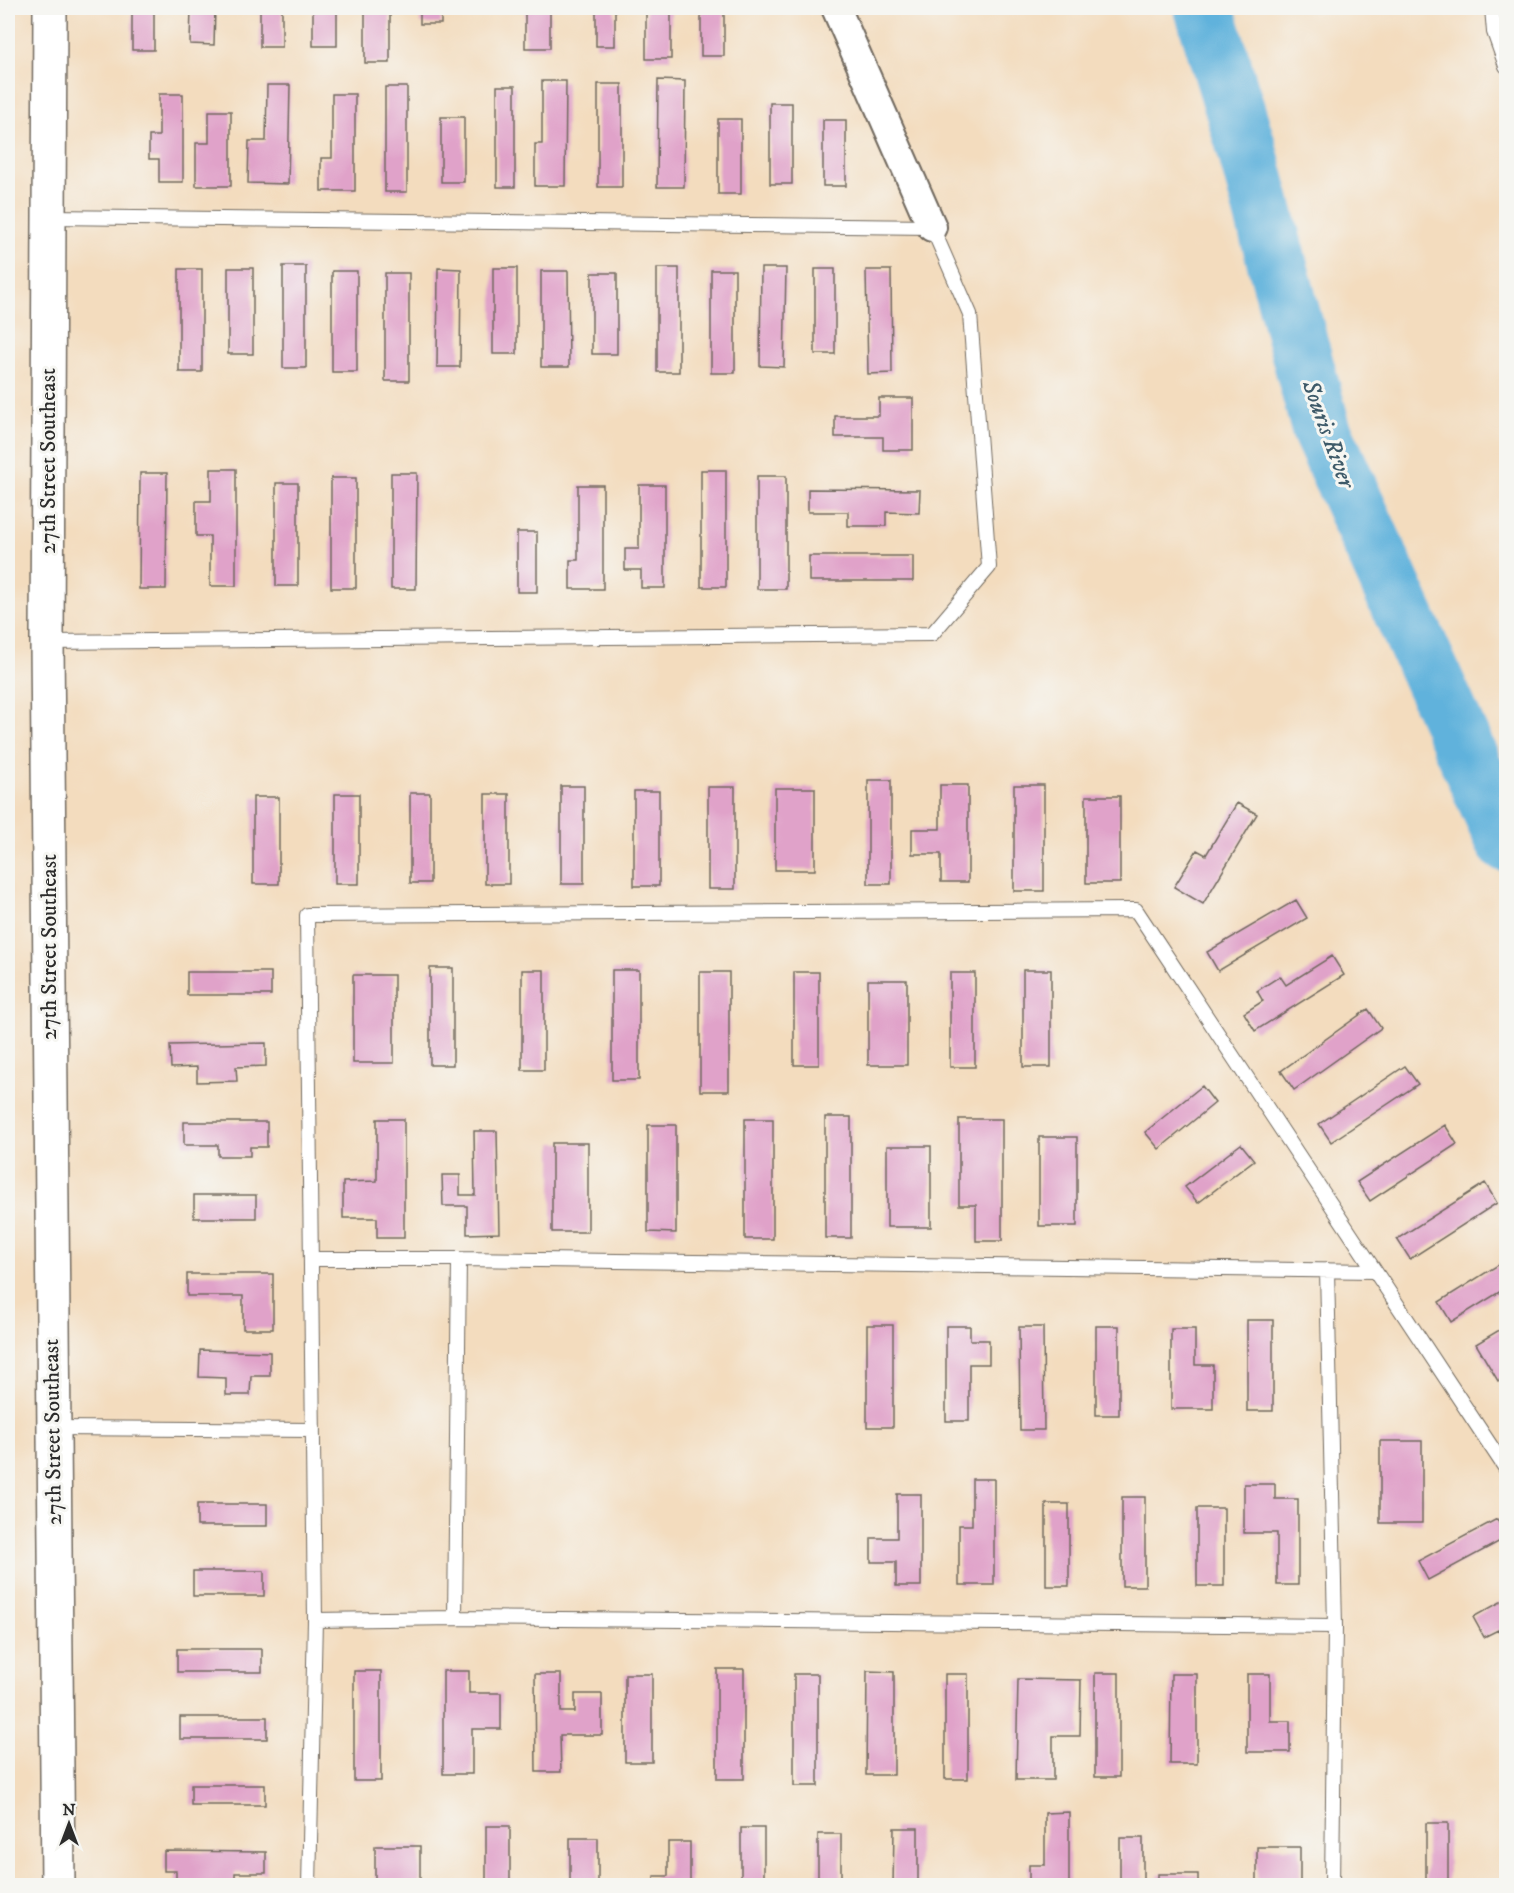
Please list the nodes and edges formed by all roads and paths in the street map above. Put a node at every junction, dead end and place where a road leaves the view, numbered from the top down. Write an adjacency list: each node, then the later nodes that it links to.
1 (50, 8): 5 (street, 27th Street Southeast)
2 (836, 8): 6 (street)
3 (1492, 8): 4 (lane)
4 (1506, 66)
5 (50, 217): 6 (lane); 7 (street, 27th Street Southeast)
6 (932, 227): 7 (lane)
7 (47, 642): 12 (street, 27th Street Southeast)
8 (311, 1259): 9 (lane); 11 (lane); 13 (lane)
9 (459, 1259): 10 (lane); 15 (lane)
10 (1327, 1270): 11 (lane); 17 (lane)
11 (1374, 1271): 14 (lane)
12 (53, 1428): 13 (lane); 18 (street, 27th Street Southeast)
13 (313, 1430): 16 (lane)
14 (1506, 1469)
15 (455, 1618): 16 (lane); 17 (lane)
16 (315, 1620): 19 (lane)
17 (1335, 1626): 20 (lane)
18 (58, 1886)
19 (309, 1886)
20 (1332, 1886)

